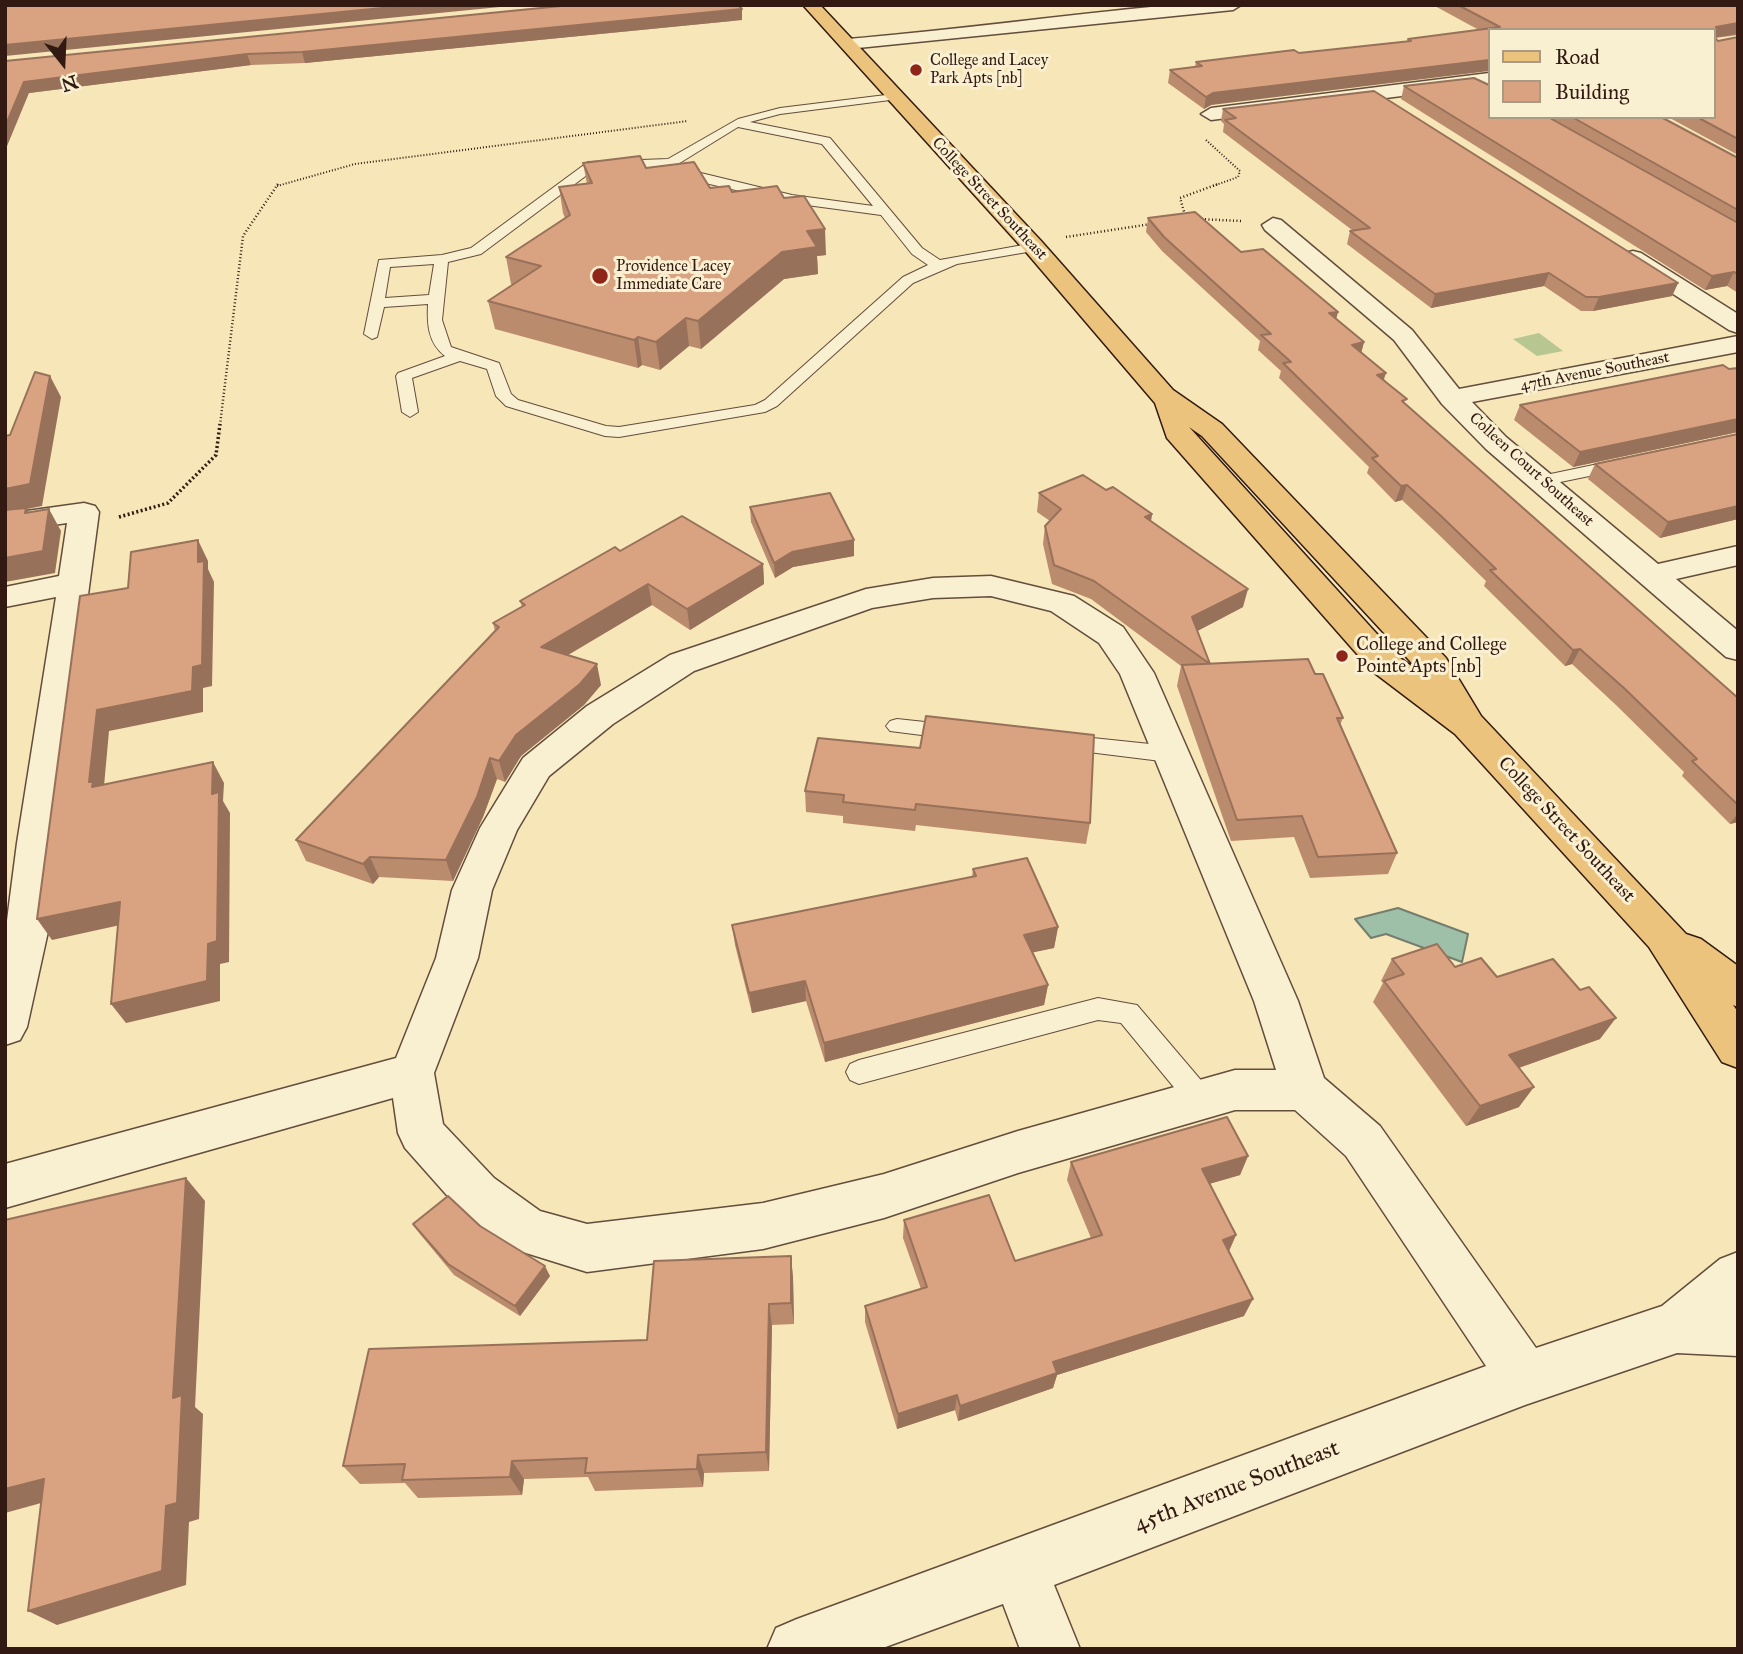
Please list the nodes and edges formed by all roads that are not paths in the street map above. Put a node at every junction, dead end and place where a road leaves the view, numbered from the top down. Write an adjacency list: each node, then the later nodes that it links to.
1 (811, 5): 3 (main road, College Street Southeast)
2 (1233, 5): 3 (street)
3 (848, 44): 8 (main road, College Street Southeast)
4 (1488, 79): 5 (street)
5 (1468, 82): 6 (lane); 7 (street)
6 (1488, 93)
7 (1376, 94): 9 (street); 10 (street)
8 (894, 97): 11 (lane); 16 (main road, College Street Southeast)
9 (1402, 111)
10 (1211, 114)
11 (736, 123): 12 (lane); 13 (lane)
12 (671, 163): 13 (lane); 17 (lane)
13 (885, 212): 18 (lane)
14 (1273, 225): 25 (street, Colleen Court Southeast)
15 (1611, 244): 21 (street)
16 (1032, 245): 18 (lane); 40 (main road, College Street Southeast)
17 (442, 259): 19 (lane); 20 (lane)
18 (938, 265): 24 (lane)
19 (435, 299): 20 (lane); 24 (lane)
20 (377, 303): 22 (lane)
21 (1738, 325)
22 (372, 334)
23 (1738, 344): 25 (street, 47th Avenue Southeast)
24 (461, 355): 26 (lane)
25 (1452, 398): 28 (street, Colleen Court Southeast)
26 (411, 412)
27 (1643, 459): 28 (lane)
28 (1541, 481): 31 (street, Colleen Court Southeast)
29 (5, 523): 32 (street)
30 (1738, 555): 31 (street)
31 (1651, 575): 34 (street, Colleen Court Southeast)
32 (73, 583): 33 (street); 39 (street)
33 (5, 597)
34 (1738, 649)
35 (897, 726): 36 (lane)
36 (979, 734)
37 (1047, 741): 38 (lane)
38 (1169, 754): 45 (street); 46 (street)
39 (17, 930): 42 (street)
40 (1664, 935): 41 (main road, College Street Southeast); 43 (main road, College Street Southeast)
41 (1738, 989)
42 (5, 1027)
43 (1738, 1049)
44 (859, 1072): 47 (lane)
45 (412, 1073): 47 (street); 48 (street)
46 (1305, 1090): 47 (street); 52 (street)
47 (1201, 1100)
48 (5, 1186)
49 (1738, 1276): 50 (street, 45th Avenue Southeast)
50 (1677, 1327): 51 (street, 45th Avenue Southeast); 52 (street, 45th Avenue Southeast)
51 (1738, 1330)
52 (1524, 1378): 53 (street, 45th Avenue Southeast)
53 (1019, 1569): 54 (street, 45th Avenue Southeast); 55 (street)
54 (797, 1649)
55 (1049, 1649)

